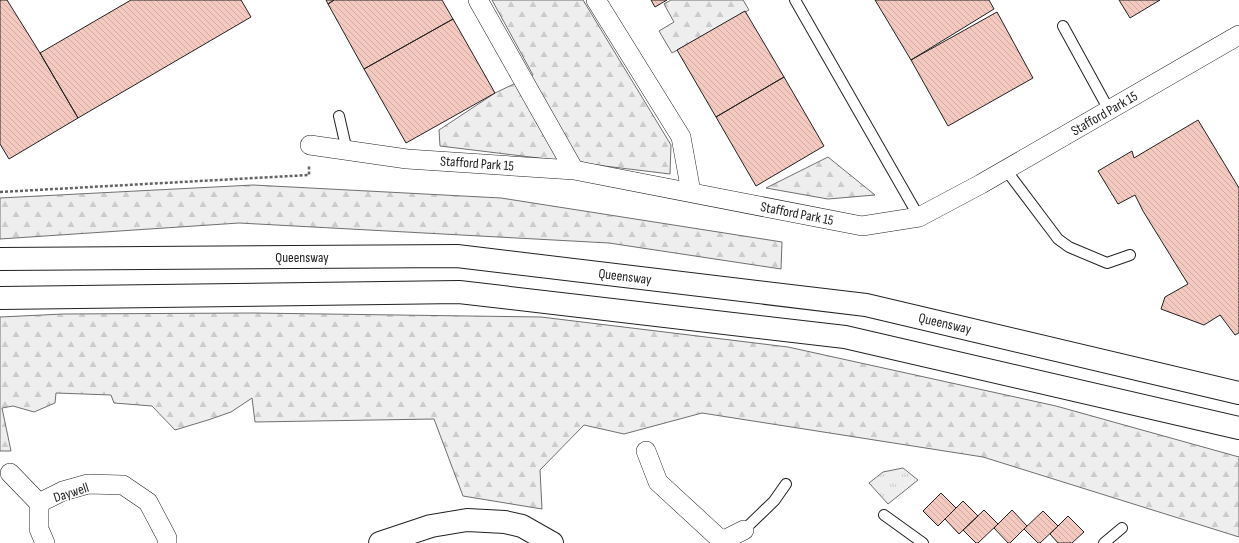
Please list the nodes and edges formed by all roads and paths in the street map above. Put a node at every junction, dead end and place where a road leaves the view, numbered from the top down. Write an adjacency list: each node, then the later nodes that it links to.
1 (478, 0): 10 (street)
2 (596, 0): 13 (street)
3 (795, 0): 14 (lane)
4 (1063, 26): 6 (lane)
5 (1239, 35): 6 (street, Stafford Park 15)
6 (1109, 110): 11 (street, Stafford Park 15)
7 (339, 116): 9 (lane)
8 (310, 146): 9 (street, Stafford Park 15); 12 (path)
9 (347, 150): 10 (street, Stafford Park 15)
10 (574, 170): 13 (street, Stafford Park 15)
11 (1006, 170): 14 (street, Stafford Park 15); 15 (lane)
12 (0, 192)
13 (691, 192): 14 (street, Stafford Park 15)
14 (919, 217)
15 (1130, 255)
16 (0, 259): 18 (main road, Queensway)
17 (0, 298): 19 (main road)
18 (1239, 392)
19 (1239, 428)
20 (646, 451): 27 (street)
21 (10, 473): 23 (street, Daywell)
22 (786, 484): 26 (lane)
23 (39, 503): 28 (street, Daywell); 29 (street, Daywell)
24 (884, 516): 32 (lane)
25 (1122, 528): 33 (lane)
26 (744, 530): 27 (street)
27 (722, 542)
28 (45, 543)
29 (167, 543)
30 (380, 543): 31 (main road)
31 (552, 543)
32 (923, 543)
33 (1104, 543)

